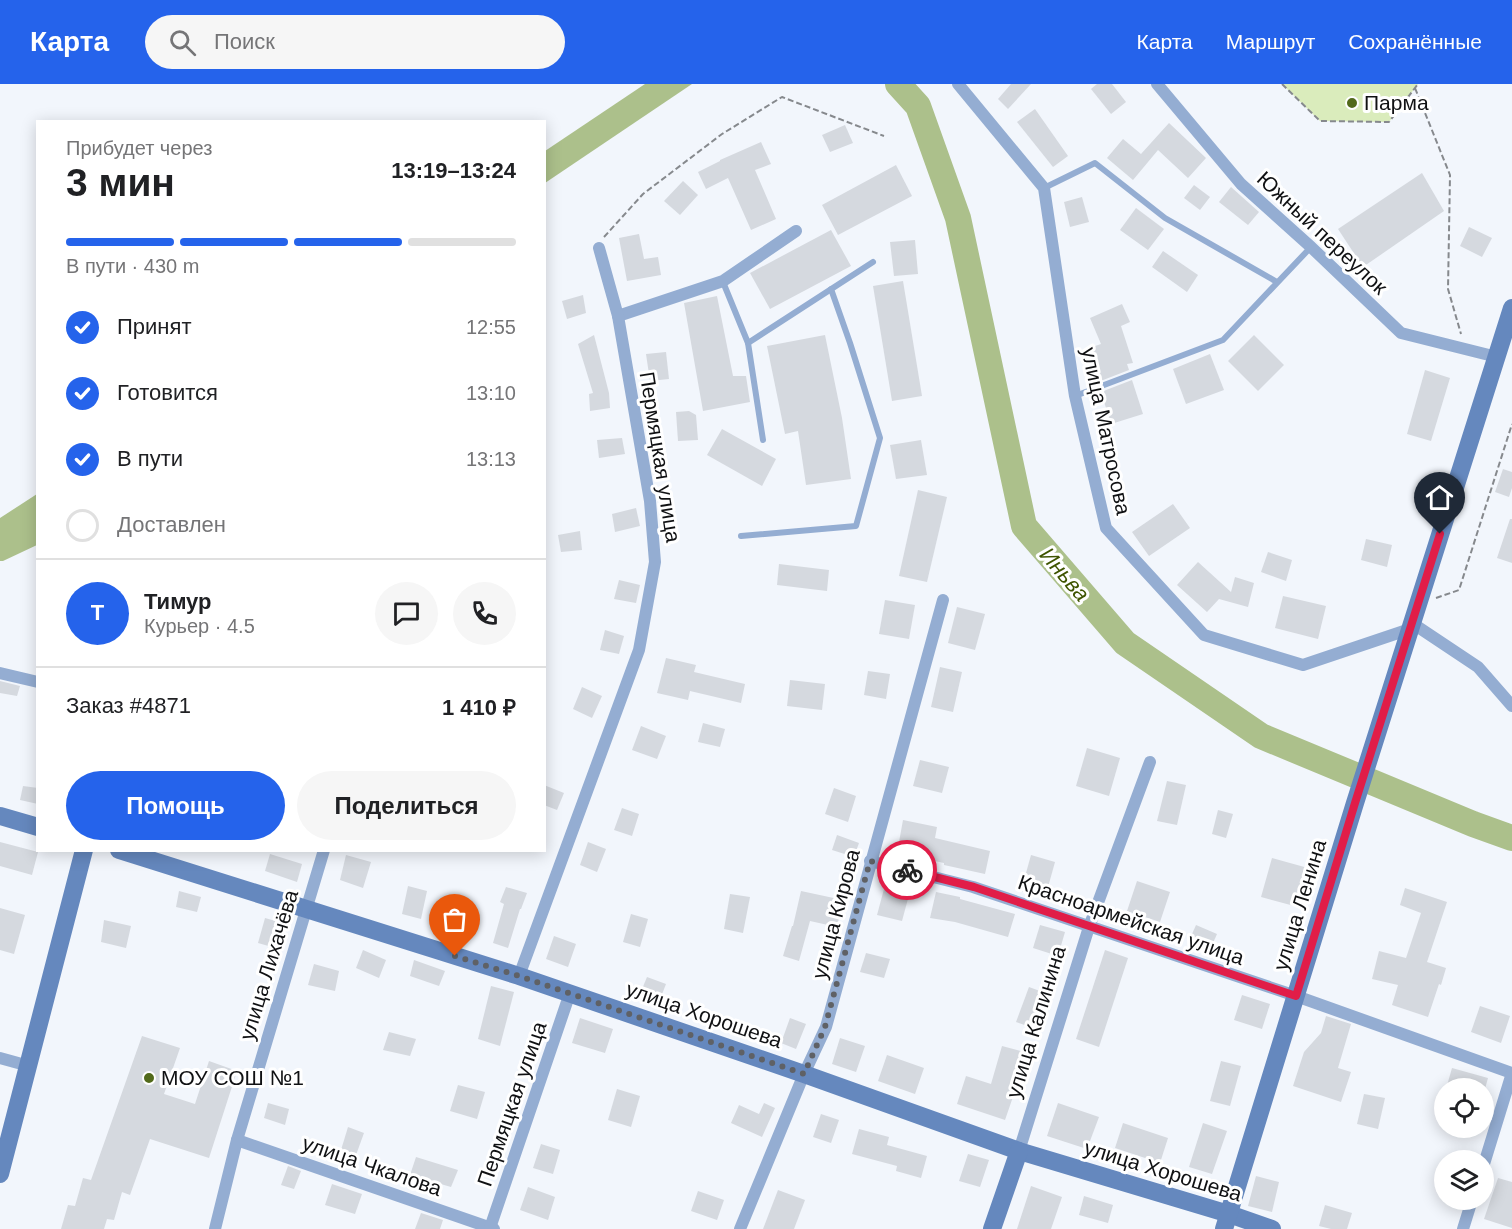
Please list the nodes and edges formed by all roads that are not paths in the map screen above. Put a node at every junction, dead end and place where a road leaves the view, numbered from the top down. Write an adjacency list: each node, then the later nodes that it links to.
1 (958, 84): 3 (street)
2 (1157, 84): 5 (street, Южный переулок)
3 (1044, 188): 9 (lane); 15 (street, улица Матросова)
4 (796, 231): 8 (street)
5 (1311, 247): 9 (lane); 14 (street, Южный переулок)
6 (599, 248): 12 (street, Пермяцкая улица)
7 (873, 262): 10 (lane)
8 (723, 281): 12 (street); 13 (lane)
9 (1277, 282): 15 (lane)
10 (831, 289): 13 (lane); 17 (lane)
11 (1512, 308): 14 (street, улица Ленина)
12 (618, 316): 32 (street, Пермяцкая улица)
13 (748, 343): 16 (lane)
14 (1497, 357): 19 (street, улица Ленина)
15 (1075, 396): 19 (street, улица Матросова)
16 (763, 440)
17 (741, 536)
18 (943, 600): 29 (street, улица Кирова)
19 (1411, 626): 22 (street); 34 (street, улица Ленина)
20 (0, 673): 21 (street)
21 (36, 682)
22 (1512, 706)
23 (1150, 762): 31 (street, улица Калинина)
24 (0, 816): 25 (street)
25 (36, 826)
26 (83, 852): 36 (street)
27 (125, 852): 30 (street, улица Хорошева)
28 (323, 852): 30 (street, улица Лихачёва)
29 (870, 861): 31 (street, Красноармейская улица); 38 (street, улица Кирова)
30 (306, 910): 32 (street, улица Хорошева); 39 (street, улица Лихачёва)
31 (1089, 927): 34 (street, Красноармейская улица); 40 (street, улица Калинина)
32 (519, 976): 33 (street, улица Хорошева)
33 (570, 993): 38 (street, улица Хорошева); 45 (street, Пермяцкая улица)
34 (1296, 996): 37 (street, Красноармейская улица); 44 (street, улица Ленина)
35 (0, 1058): 36 (street)
36 (29, 1066): 42 (street)
37 (1512, 1073): 41 (street)
38 (804, 1074): 40 (street, улица Хорошева); 47 (street, улица Кирова)
39 (237, 1140): 45 (street, улица Чкалова); 46 (street, улица Лихачёва)
40 (1019, 1150): 44 (street, улица Хорошева); 48 (street, улица Калинина)
41 (1488, 1150)
42 (0, 1174)
43 (1469, 1210): 50 (street)
44 (1227, 1221): 49 (street, улица Хорошева)
45 (492, 1228)
46 (215, 1229)
47 (740, 1229)
48 (992, 1229)
49 (1272, 1229)
50 (1463, 1229)

